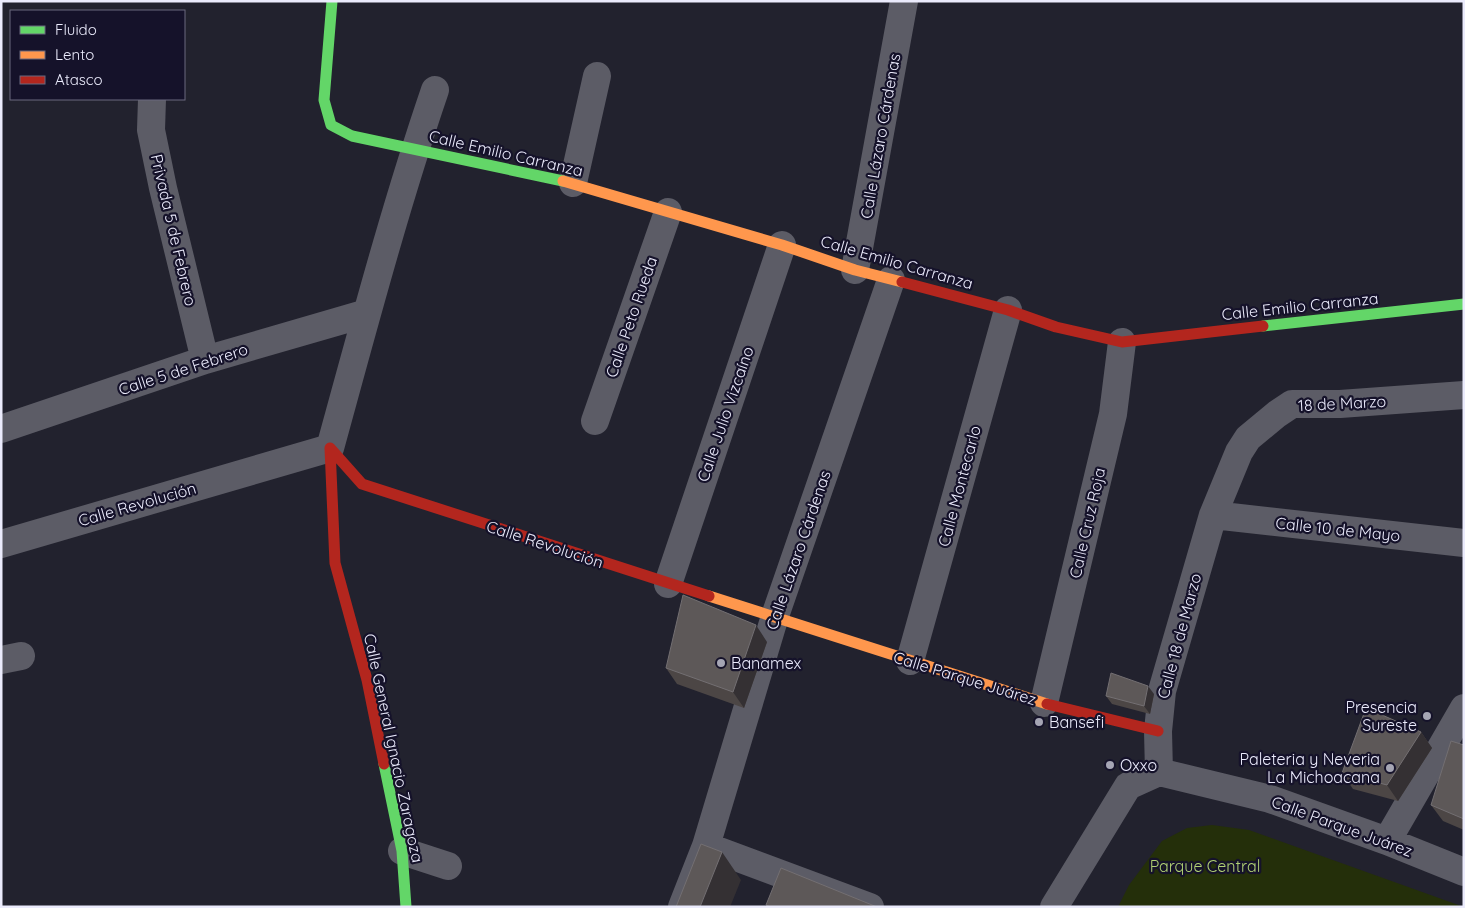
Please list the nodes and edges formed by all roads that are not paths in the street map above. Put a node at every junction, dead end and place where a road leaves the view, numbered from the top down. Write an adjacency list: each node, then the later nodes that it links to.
1 (332, 1): 6 (street, Calle Emilio Carranza)
2 (904, 1): 10 (street, Calle Lázaro Cárdenas)
3 (596, 76): 7 (street)
4 (435, 90): 6 (street)
5 (152, 100): 16 (street, Privada 5 de Febrero)
6 (414, 149): 7 (street, Calle Emilio Carranza); 14 (street)
7 (573, 183): 8 (street, Calle Emilio Carranza)
8 (668, 212): 9 (street, Calle Emilio Carranza); 18 (street, Calle Peto Rueda)
9 (782, 245): 10 (street, Calle Emilio Carranza); 25 (street, Calle Julio Vizcaíno)
10 (856, 270): 11 (street, Calle Emilio Carranza)
11 (890, 280): 13 (street, Calle Emilio Carranza); 26 (street, Calle Lázaro Cárdenas)
12 (1464, 304): 15 (street, Calle Emilio Carranza)
13 (1008, 310): 15 (street, Calle Emilio Carranza); 27 (street, Calle Montecarlo)
14 (367, 313): 16 (street, Calle 5 de Febrero); 20 (street)
15 (1122, 342): 28 (street, Calle Cruz Roja)
16 (205, 360): 19 (street, Calle 5 de Febrero)
17 (1464, 396): 21 (street, 18 de Marzo)
18 (595, 421)
19 (1, 429)
20 (330, 448): 24 (street, Calle Revolución); 25 (street, Calle Revolución); 34 (street, Calle General Ignacio Zaragoza)
21 (1239, 452): 22 (street, Calle 18 de Marzo)
22 (1213, 515): 23 (street, Calle 10 de Mayo); 30 (street, Calle 18 de Marzo)
23 (1464, 543)
24 (1, 544)
25 (668, 584): 26 (street, Calle Revolución)
26 (775, 616): 27 (street, Calle Parque Juárez); 33 (street, Calle Lázaro Cárdenas)
27 (910, 662): 28 (street, Calle Parque Juárez)
28 (1044, 703): 30 (street, Calle Parque Juárez)
29 (1464, 708): 32 (street)
30 (1158, 731): 31 (street, Calle 18 de Marzo)
31 (1159, 772): 32 (street, Calle Parque Juárez); 40 (street)
32 (1387, 841): 36 (street, Calle Parque Juárez)
33 (706, 846): 38 (street, Calle Lázaro Cárdenas); 39 (street)
34 (402, 851): 35 (street); 37 (street, Calle General Ignacio Zaragoza)
35 (448, 866)
36 (1464, 872)
37 (406, 907)
38 (682, 907)
39 (870, 907)
40 (1054, 907)

